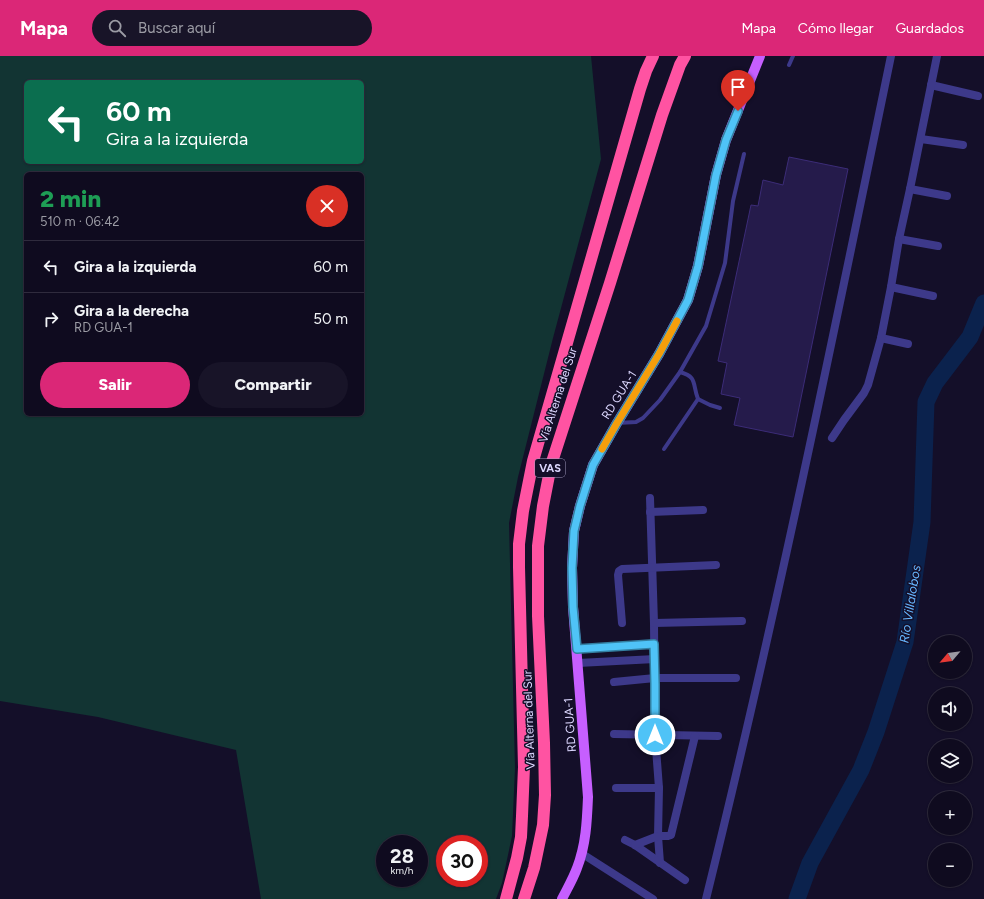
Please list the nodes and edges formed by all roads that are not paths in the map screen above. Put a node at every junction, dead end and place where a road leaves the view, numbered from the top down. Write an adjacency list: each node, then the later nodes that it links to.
1 (653, 56): 54 (highway, Vía Alterna del Sur / VAS)
2 (685, 56): 55 (highway, Vía Alterna del Sur / VAS)
3 (760, 56): 24 (main road, RD GUA-1)
4 (793, 56): 7 (lane)
5 (891, 56): 58 (street)
6 (937, 56): 8 (street)
7 (789, 65)
8 (931, 85): 9 (street); 10 (street)
9 (978, 96)
10 (921, 139): 11 (street); 13 (street)
11 (963, 146)
12 (744, 154): 21 (lane)
13 (910, 189): 14 (street); 15 (street)
14 (947, 196)
15 (899, 239): 16 (street); 17 (street)
16 (938, 246)
17 (891, 287): 18 (street); 19 (street)
18 (932, 296)
19 (881, 338): 20 (street); 25 (street)
20 (908, 344)
21 (680, 372): 22 (lane); 24 (lane)
22 (698, 398): 23 (lane); 26 (lane)
23 (720, 408)
24 (617, 423): 36 (main road, RD GUA-1)
25 (832, 438)
26 (664, 449)
27 (650, 498): 29 (street)
28 (703, 510): 29 (street)
29 (650, 512): 31 (street)
30 (716, 566): 31 (street)
31 (652, 568): 33 (street); 34 (street)
32 (742, 621): 34 (street)
33 (622, 623)
34 (654, 623): 35 (street)
35 (654, 644): 36 (street); 37 (street)
36 (577, 649): 38 (main road, RD GUA-1)
37 (654, 659): 38 (street); 39 (street)
38 (578, 663): 51 (main road, RD GUA-1)
39 (655, 678): 40 (street); 41 (street); 43 (street)
40 (736, 678)
41 (614, 682)
42 (614, 734): 43 (street)
43 (655, 735): 44 (street); 47 (street)
44 (695, 736): 45 (street); 48 (street)
45 (718, 736)
46 (616, 788): 47 (street)
47 (659, 788): 48 (street)
48 (658, 836): 50 (street); 52 (street)
49 (624, 840): 50 (street)
50 (635, 845): 52 (street)
51 (581, 853): 56 (main road, RD GUA-1); 57 (street)
52 (660, 863): 53 (street)
53 (685, 880)
54 (506, 899)
55 (524, 899)
56 (562, 899)
57 (653, 899)
58 (706, 899)

